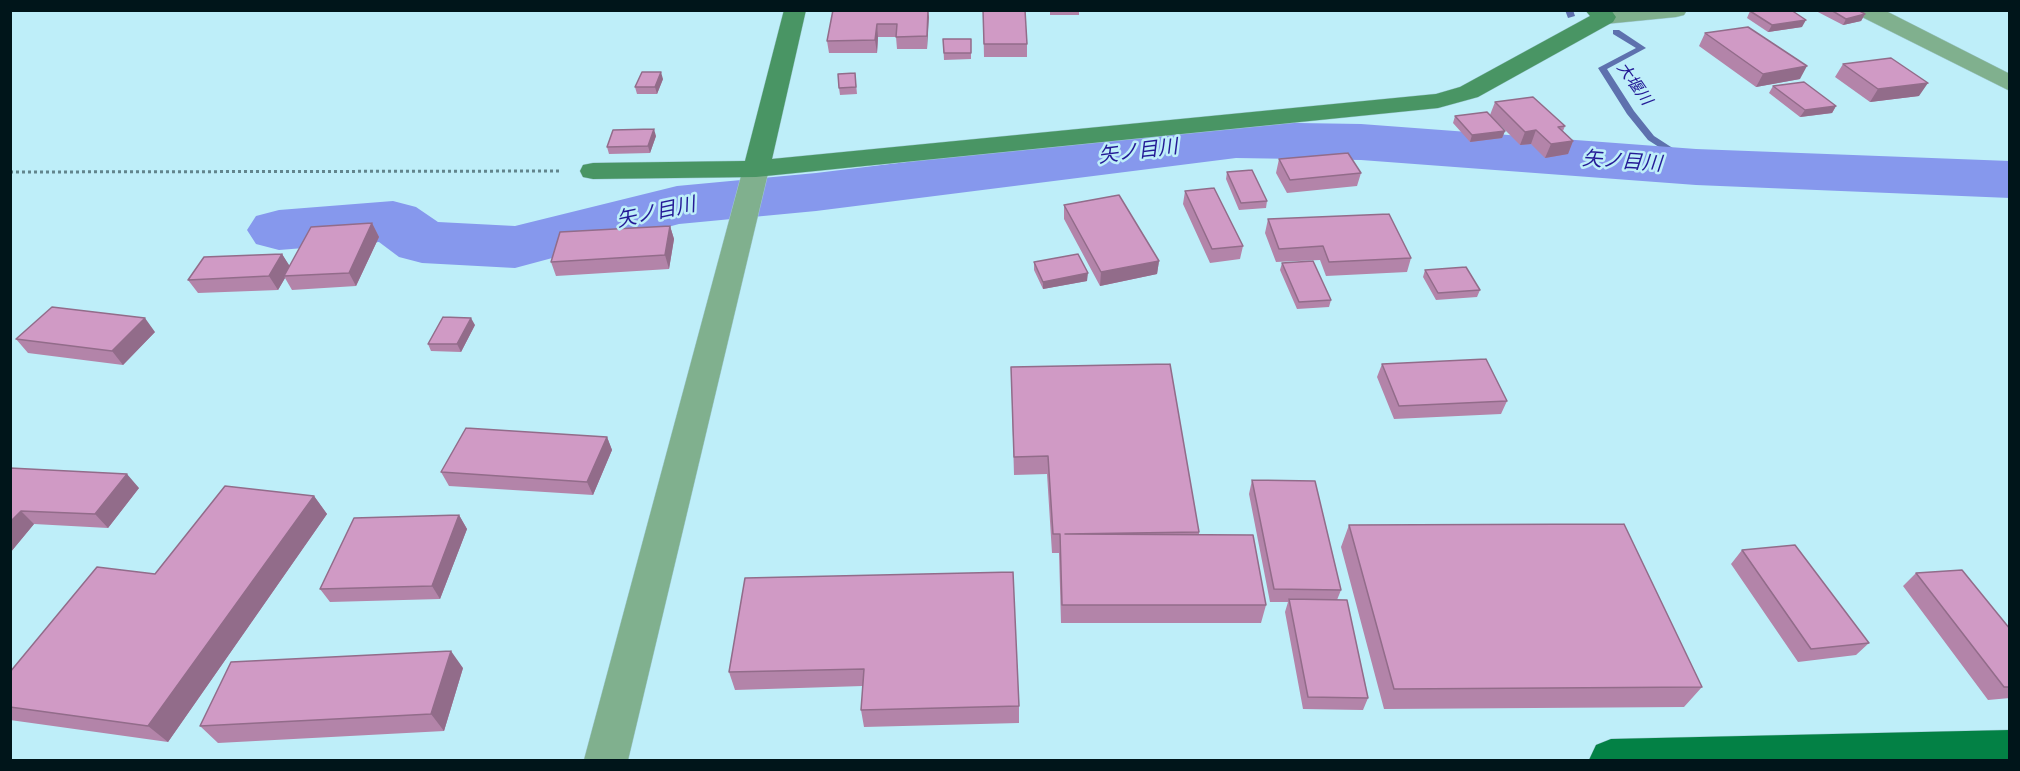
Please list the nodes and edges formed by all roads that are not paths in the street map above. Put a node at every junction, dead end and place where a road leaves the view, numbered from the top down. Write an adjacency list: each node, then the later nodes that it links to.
1 (795, 10): 6 (street)
2 (1676, 10): 4 (street)
3 (1866, 10): 5 (street)
4 (1600, 14): 6 (street)
5 (2010, 84)
6 (756, 169): 7 (street); 9 (street)
7 (593, 171)
8 (2010, 751): 10 (main road)
9 (606, 760)
10 (1611, 760)

